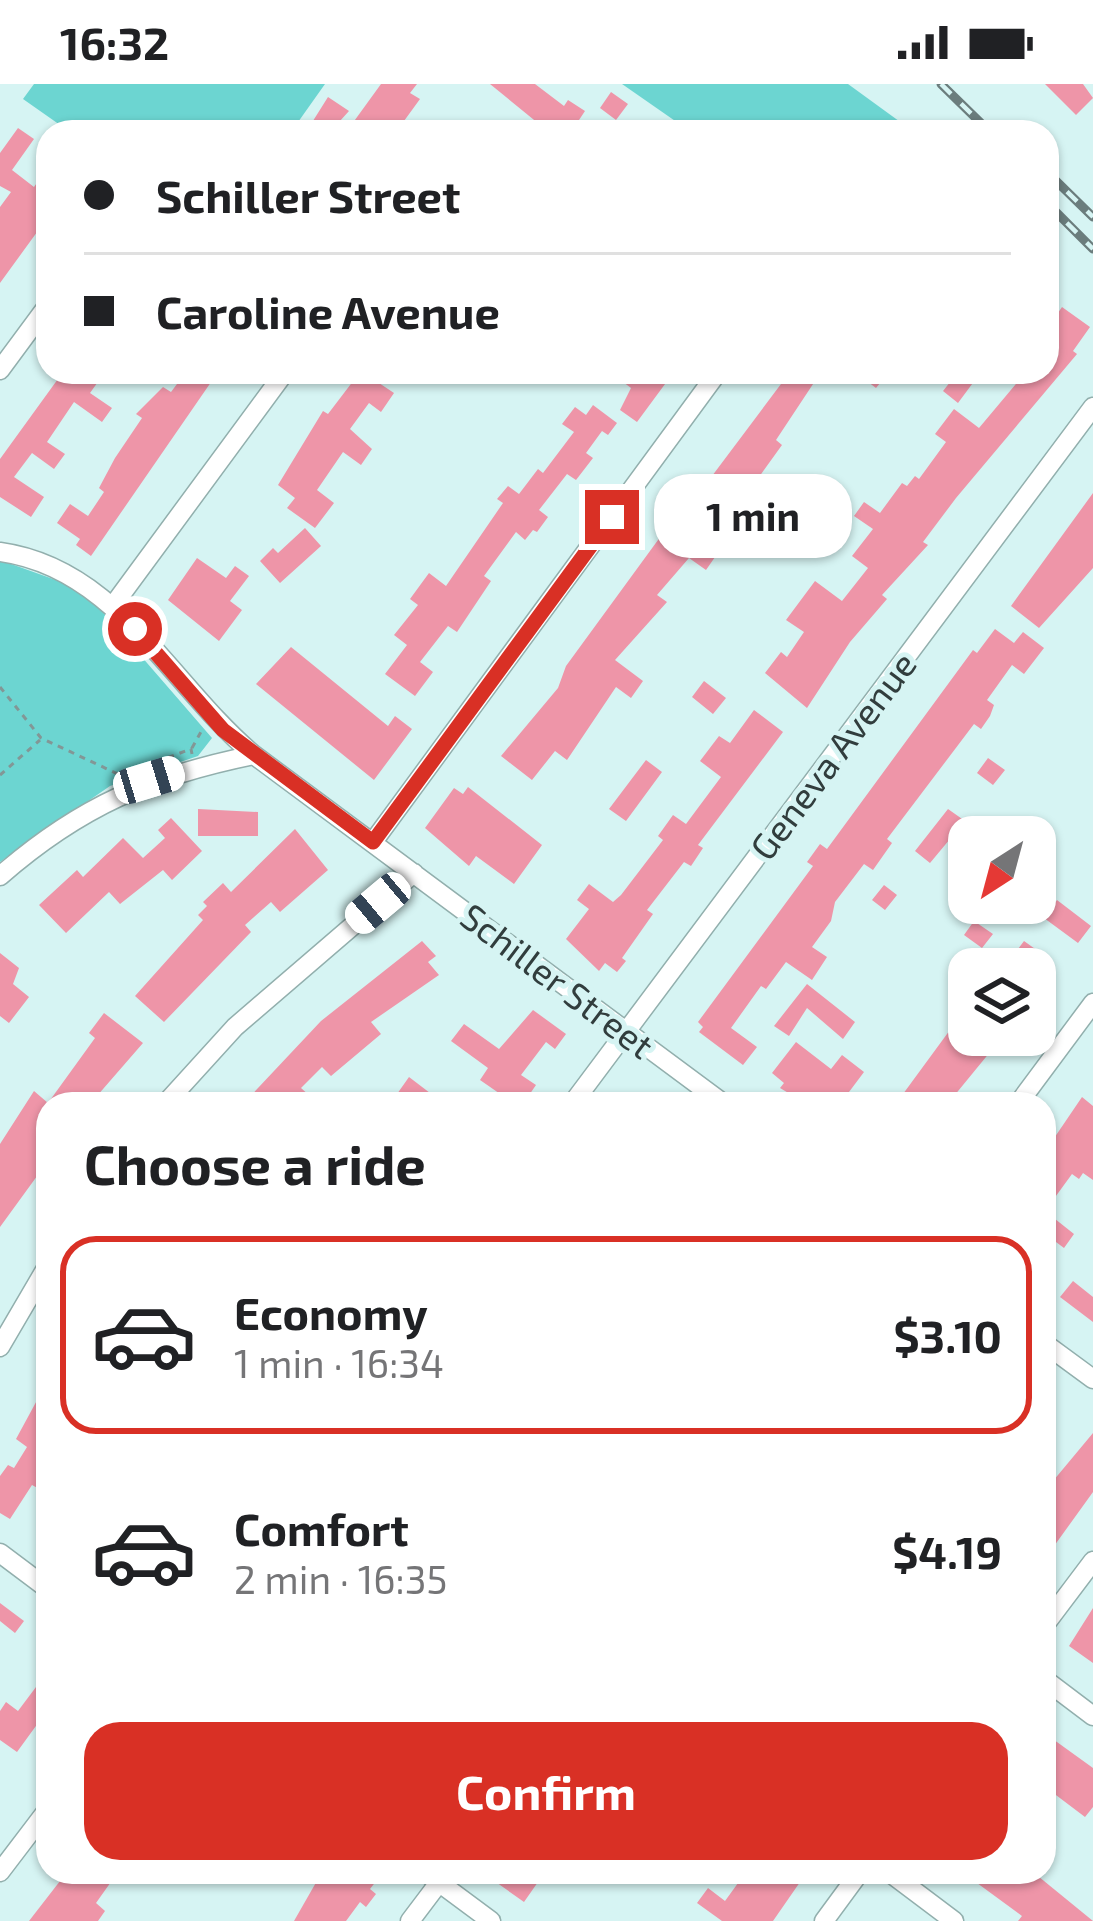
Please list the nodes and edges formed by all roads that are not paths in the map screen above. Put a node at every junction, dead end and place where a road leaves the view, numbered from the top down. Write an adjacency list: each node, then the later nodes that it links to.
1 (36, 321): 2 (street)
2 (0, 370)
3 (276, 384): 7 (street)
4 (709, 384): 9 (street)
5 (1093, 407): 13 (street, Geneva Avenue)
6 (0, 552): 7 (street, Schiller Street)
7 (112, 607): 8 (street, Schiller Street)
8 (254, 755): 9 (street, Schiller Street); 11 (street)
9 (373, 842): 10 (street, Schiller Street)
10 (414, 872): 13 (street, Schiller Street); 14 (street)
11 (0, 876)
12 (1093, 1003): 17 (street)
13 (626, 1031): 15 (street, Geneva Avenue); 16 (street, Schiller Street)
14 (176, 1092)
15 (581, 1092)
16 (708, 1092)
17 (1027, 1092)
18 (36, 1286): 19 (street)
19 (0, 1347)
20 (1056, 1351): 21 (street)
21 (1093, 1379)
22 (0, 1553): 24 (street)
23 (1093, 1561): 25 (street)
24 (36, 1580)
25 (1056, 1610)
26 (1056, 1688): 27 (street)
27 (1093, 1716)
28 (36, 1825): 29 (street)
29 (0, 1872)
30 (432, 1884): 34 (street)
31 (447, 1884): 35 (street)
32 (851, 1884): 36 (street)
33 (905, 1884): 37 (street)
34 (410, 1921)
35 (491, 1921)
36 (824, 1921)
37 (954, 1921)

